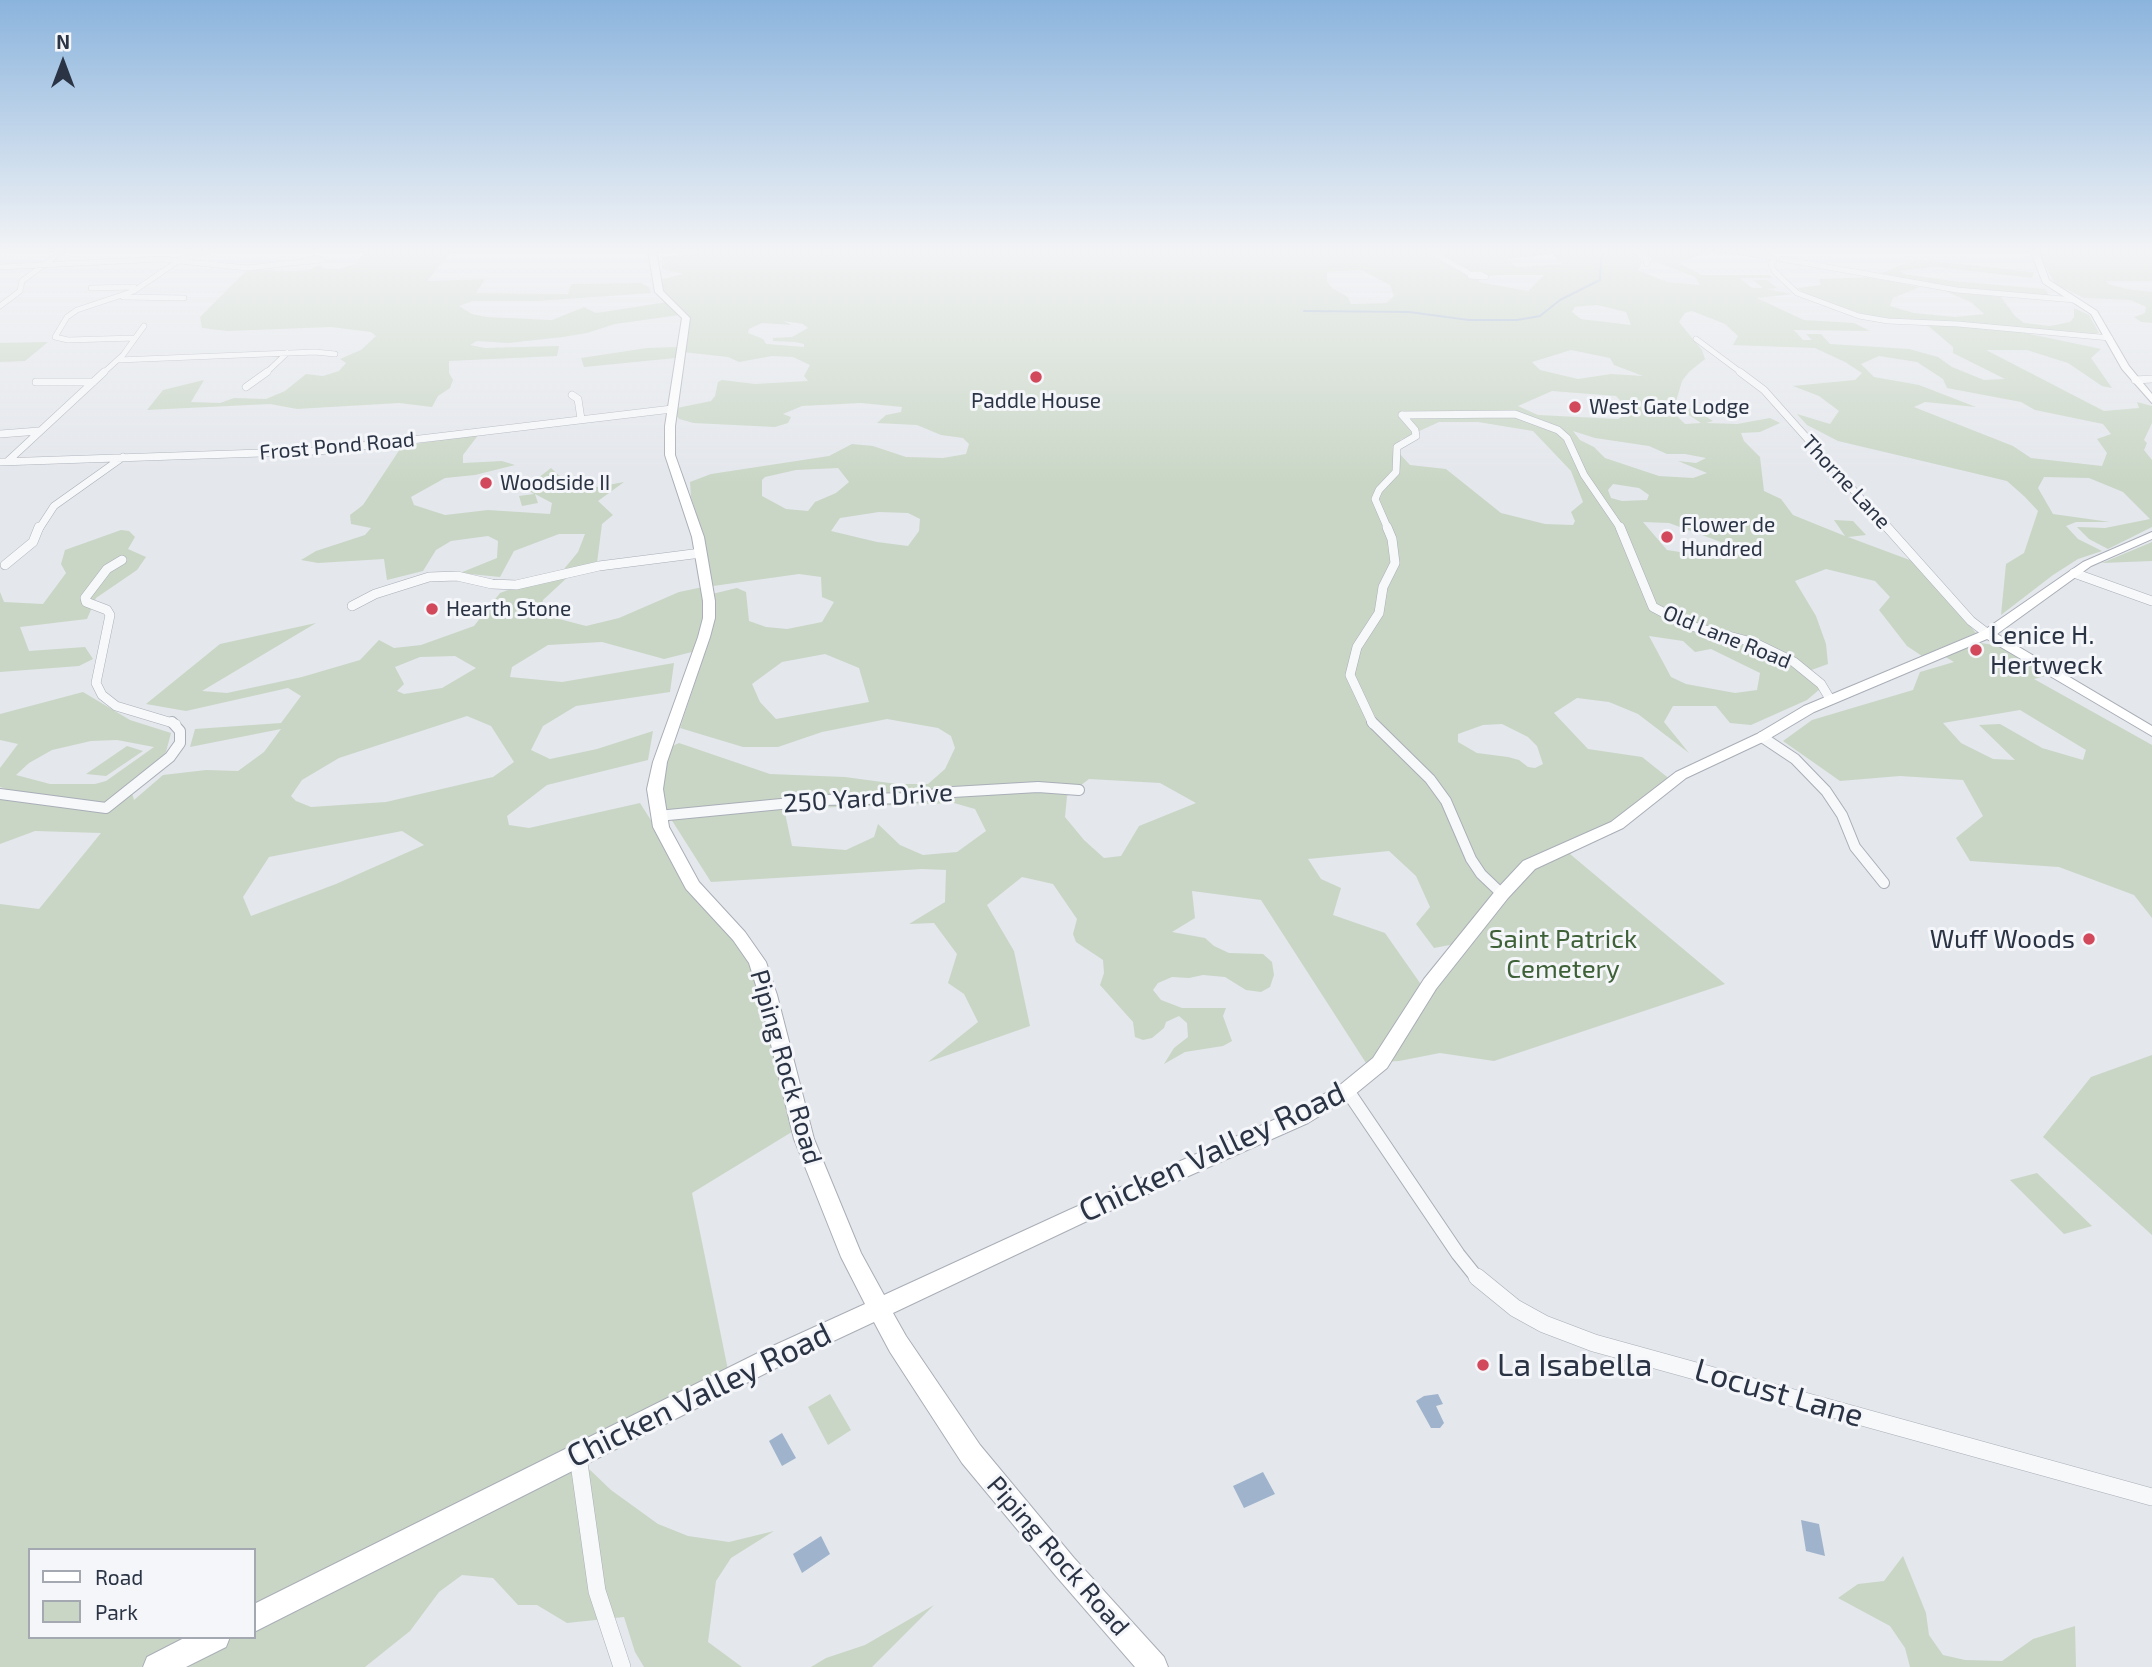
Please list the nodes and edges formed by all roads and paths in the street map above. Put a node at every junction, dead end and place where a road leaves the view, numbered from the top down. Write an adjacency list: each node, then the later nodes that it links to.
1 (61, 328): 6 (street)
2 (143, 328): 6 (street)
3 (686, 328): 19 (main road, Piping Rock Road)
4 (1994, 328): 7 (street)
5 (2103, 328): 7 (main road)
6 (135, 338): 11 (street)
7 (2110, 338): 13 (main road)
8 (1696, 339): 32 (street, Thorne Lane)
9 (287, 353): 10 (street); 11 (street); 16 (street)
10 (335, 354)
11 (118, 360): 15 (street)
12 (2152, 379): 13 (street)
13 (2135, 380): 18 (main road)
14 (36, 382): 15 (street)
15 (93, 382): 21 (street)
16 (246, 387)
17 (572, 395): 20 (street)
18 (2152, 400)
19 (673, 409): 20 (street, Frost Pond Road); 26 (main road, Piping Rock Road)
20 (581, 419): 23 (street, Frost Pond Road)
21 (39, 431): 22 (street); 24 (street)
22 (0, 434)
23 (124, 457): 24 (street, Frost Pond Road); 28 (street)
24 (4, 462)
25 (2152, 536): 29 (main road, Chicken Valley Road)
26 (701, 553): 31 (street); 38 (main road, Piping Rock Road)
27 (122, 560): 37 (street)
28 (5, 565)
29 (2074, 573): 30 (street); 32 (main road, Chicken Valley Road)
30 (2152, 601)
31 (352, 606)
32 (1988, 634): 33 (main road, Chicken Valley Road); 34 (main road)
33 (1833, 692): 35 (main road, Chicken Valley Road); 40 (street, Old Lane Road)
34 (2152, 732)
35 (1762, 737): 39 (street); 40 (main road, Chicken Valley Road)
36 (1079, 790): 38 (street, 250 Yard Drive)
37 (0, 794)
38 (658, 816): 42 (main road, Piping Rock Road)
39 (1884, 883)
40 (1502, 894): 41 (main road, Chicken Valley Road)
41 (1347, 1090): 42 (main road, Chicken Valley Road); 44 (street, Locust Lane)
42 (878, 1308): 43 (main road, Chicken Valley Road); 49 (main road, Piping Rock Road)
43 (578, 1453): 45 (main road, Chicken Valley Road); 48 (street)
44 (2152, 1497)
45 (256, 1617)
46 (212, 1639): 47 (main road)
47 (157, 1667)
48 (622, 1667)
49 (1154, 1667)

